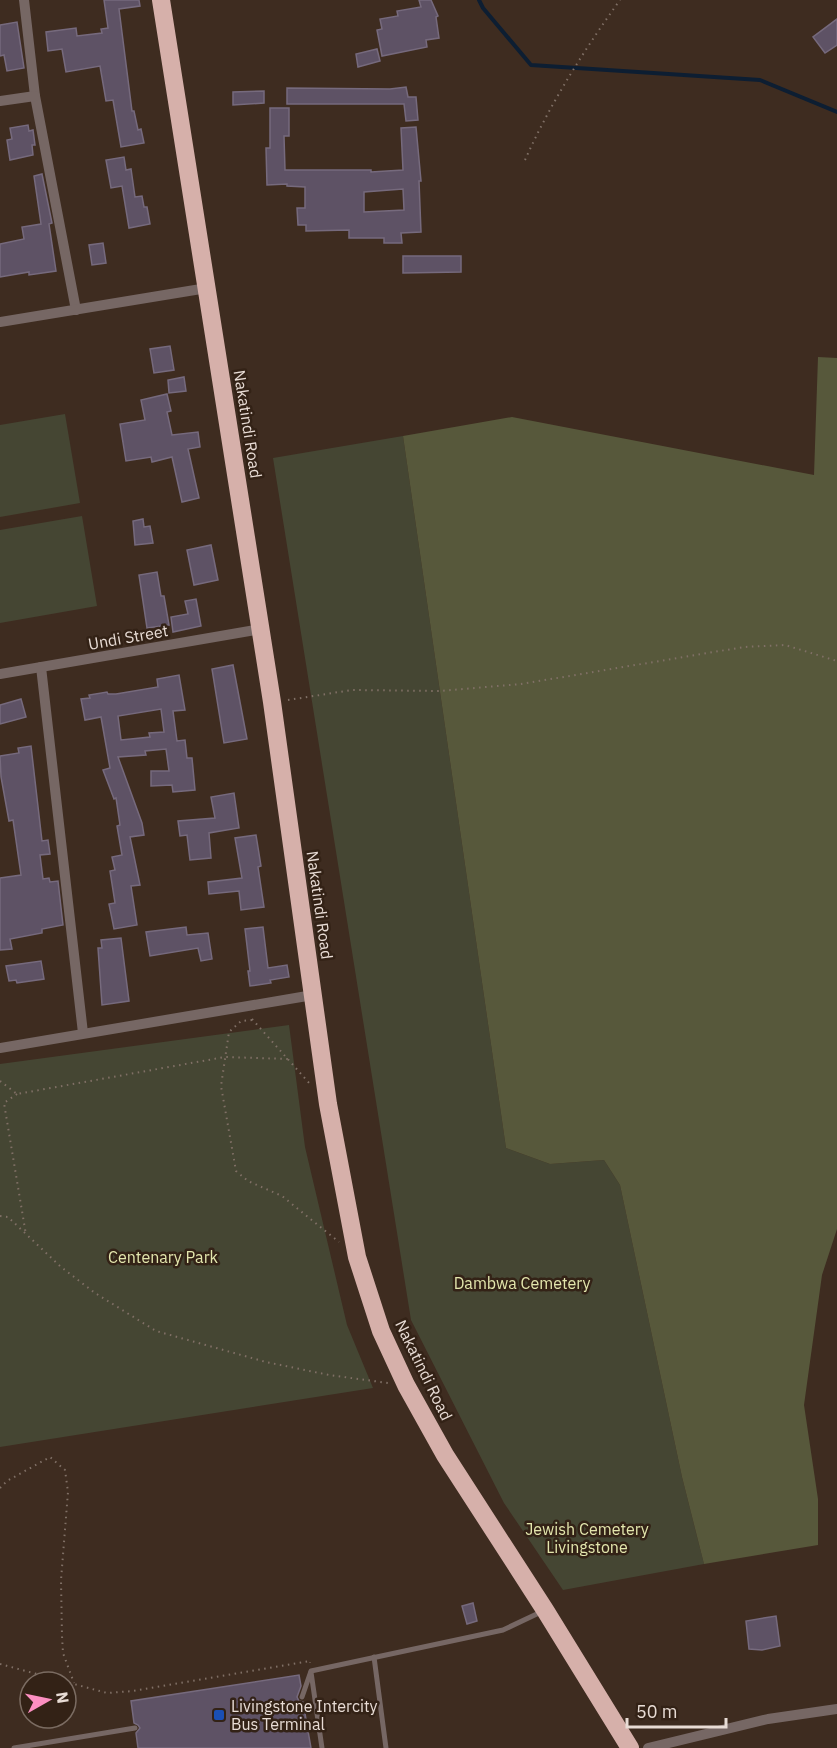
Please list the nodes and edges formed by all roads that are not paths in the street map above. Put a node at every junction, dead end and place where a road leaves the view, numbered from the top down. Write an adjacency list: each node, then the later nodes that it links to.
1 (24, 0): 3 (street)
2 (160, 0): 5 (highway, Nakatindi Road)
3 (35, 96): 4 (street); 6 (street)
4 (0, 101)
5 (207, 288): 6 (street); 8 (highway, Nakatindi Road)
6 (76, 310): 7 (street)
7 (0, 322)
8 (261, 629): 9 (street, Undi Street); 11 (highway, Nakatindi Road)
9 (40, 667): 10 (street, Undi Street); 12 (street)
10 (0, 674)
11 (313, 995): 12 (street); 14 (highway, Nakatindi Road)
12 (83, 1033): 13 (street)
13 (0, 1048)
14 (545, 1610): 15 (lane); 23 (highway, Nakatindi Road)
15 (374, 1657): 16 (lane); 22 (lane)
16 (311, 1671): 17 (lane); 21 (lane)
17 (302, 1697)
18 (837, 1710): 24 (street)
19 (135, 1728): 20 (lane)
20 (14, 1748)
21 (322, 1748)
22 (386, 1748)
23 (630, 1748)
24 (648, 1748)

